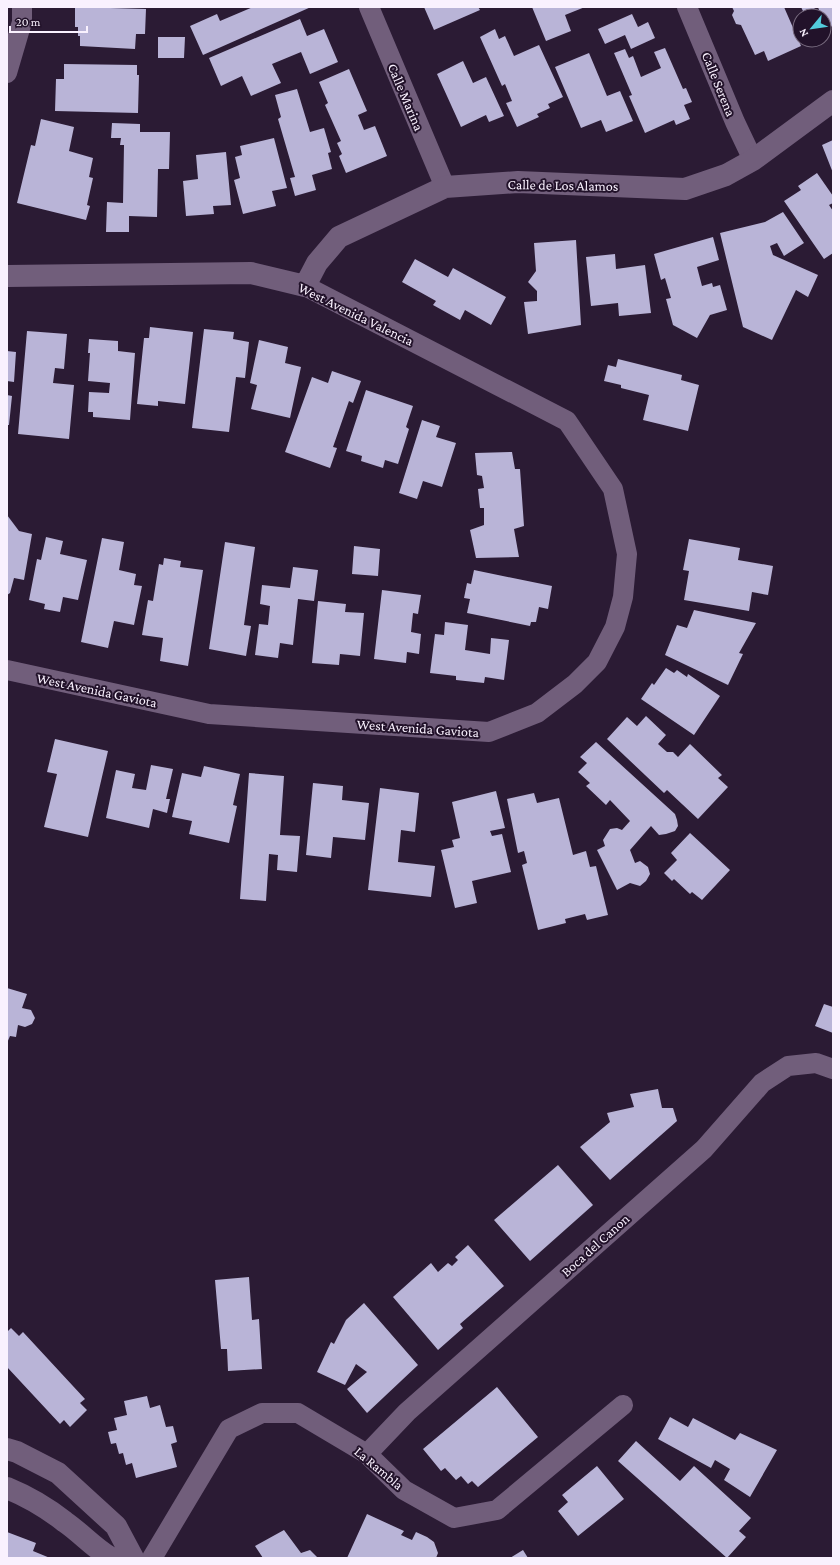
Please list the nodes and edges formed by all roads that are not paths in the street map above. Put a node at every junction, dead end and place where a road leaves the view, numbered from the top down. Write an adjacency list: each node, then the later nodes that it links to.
1 (22, 7): 4 (street)
2 (369, 7): 7 (street, Calle Marina)
3 (687, 7): 6 (street, Calle Serena)
4 (7, 73)
5 (833, 101): 6 (street, Calle de Los Alamos)
6 (753, 160): 7 (street, Calle de Los Alamos)
7 (445, 187): 9 (street, Calle de Los Alamos)
8 (7, 276): 9 (street, West Avenida Valencia)
9 (305, 286): 10 (street, West Avenida Valencia)
10 (567, 421): 11 (street, West Avenida Gaviota)
11 (7, 670)
12 (833, 1069): 15 (street, Boca del Canon)
13 (623, 1405): 15 (street, La Rambla)
14 (7, 1449): 18 (street)
15 (367, 1454): 19 (street, La Rambla)
16 (7, 1488): 17 (street)
17 (111, 1558)
18 (132, 1558)
19 (152, 1558)

